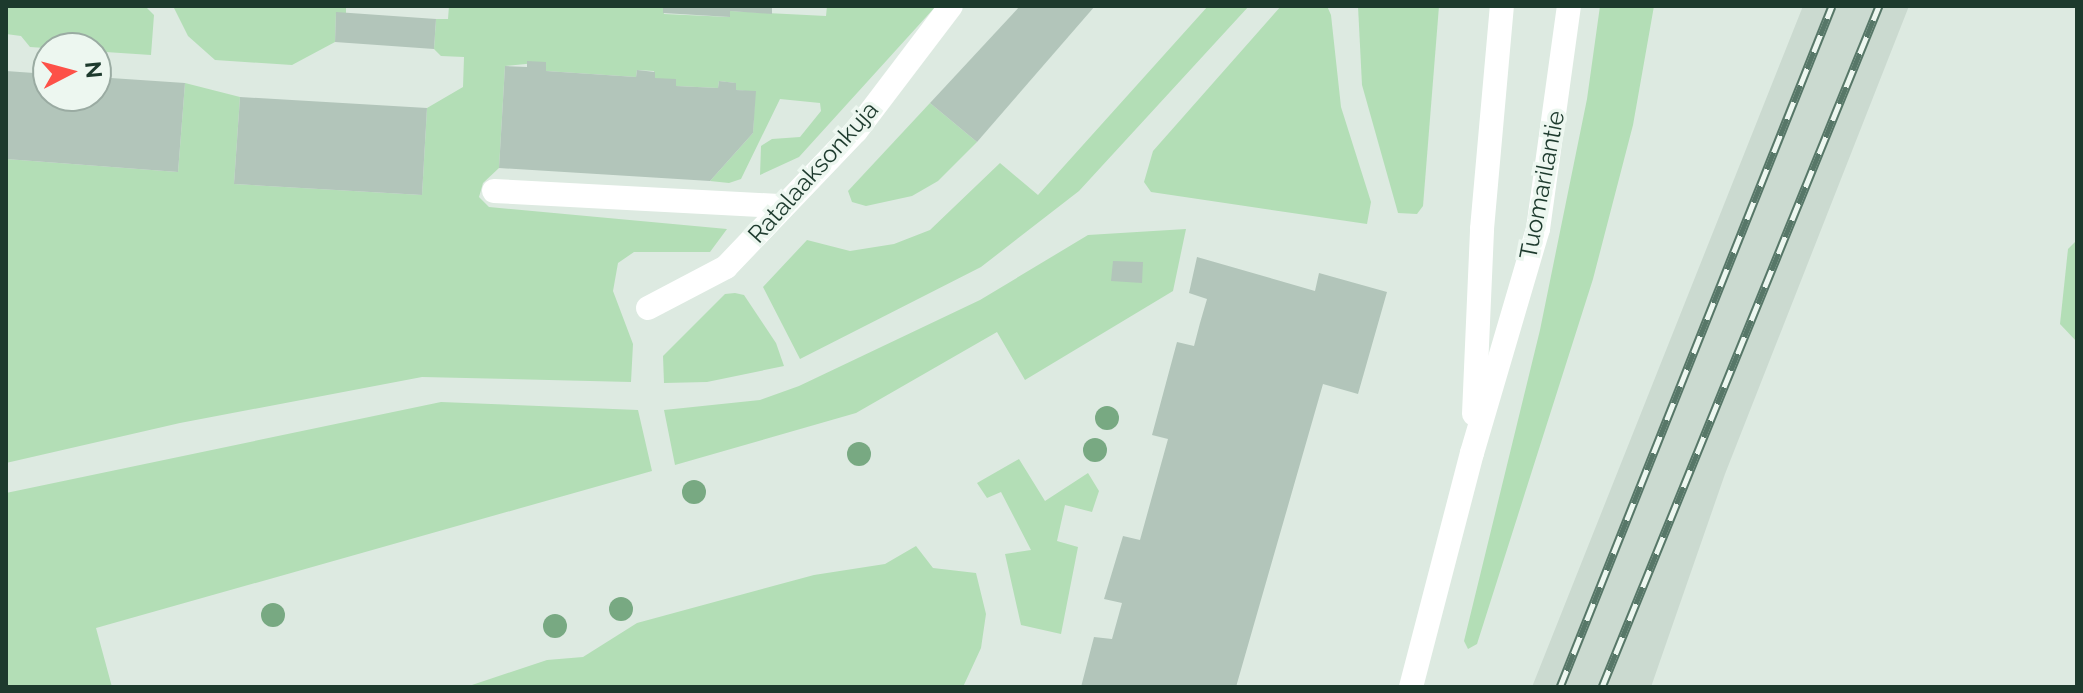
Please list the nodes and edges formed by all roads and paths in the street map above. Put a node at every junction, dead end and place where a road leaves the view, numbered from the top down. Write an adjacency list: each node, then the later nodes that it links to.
1 (951, 6): 5 (main road, Ratalaaksonkuja)
2 (1502, 6): 7 (main road, Tuomarilantie)
3 (1569, 6): 7 (main road, Tuomarilantie)
4 (494, 191): 5 (main road)
5 (783, 206): 6 (main road, Ratalaaksonkuja)
6 (648, 308)
7 (1472, 453): 8 (main road, Tuomarilantie)
8 (1411, 687)

